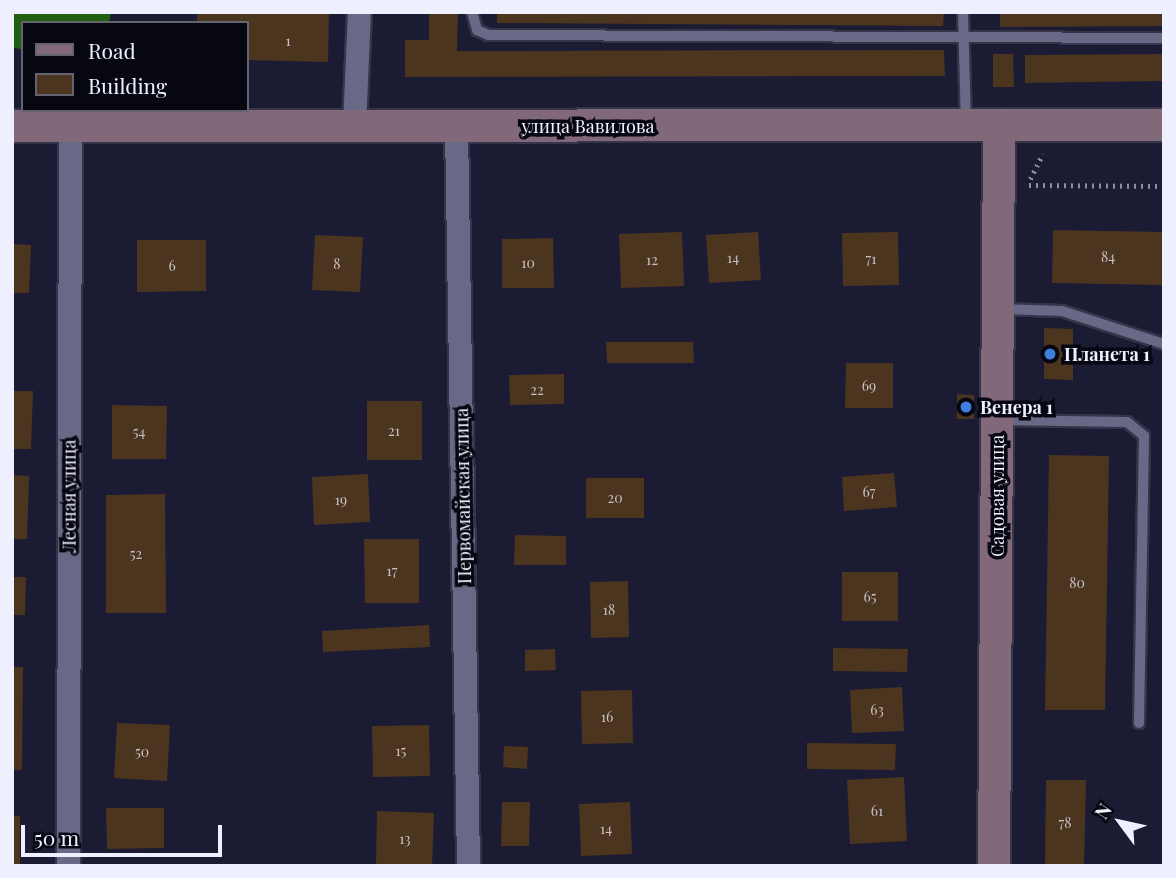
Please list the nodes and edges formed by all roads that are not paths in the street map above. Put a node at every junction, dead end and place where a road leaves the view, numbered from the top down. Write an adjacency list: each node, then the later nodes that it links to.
1 (359, 12): 9 (street)
2 (472, 12): 4 (lane)
3 (964, 12): 4 (lane)
4 (965, 38): 5 (lane); 11 (lane)
5 (1164, 38)
6 (1164, 125): 12 (street, улица Вавилова)
7 (12, 126): 8 (street, улица Вавилова)
8 (69, 126): 9 (street, улица Вавилова); 17 (street, Лесная улица)
9 (354, 126): 10 (street, улица Вавилова)
10 (456, 126): 11 (street, улица Вавилова); 18 (street, Первомайская улица)
11 (967, 126): 12 (street, улица Вавилова)
12 (999, 126): 13 (street, Садовая улица)
13 (998, 309): 14 (lane); 15 (street, Садовая улица)
14 (1164, 344)
15 (997, 420): 16 (lane); 19 (street, Садовая улица)
16 (1139, 723)
17 (68, 866)
18 (468, 866)
19 (994, 866)

